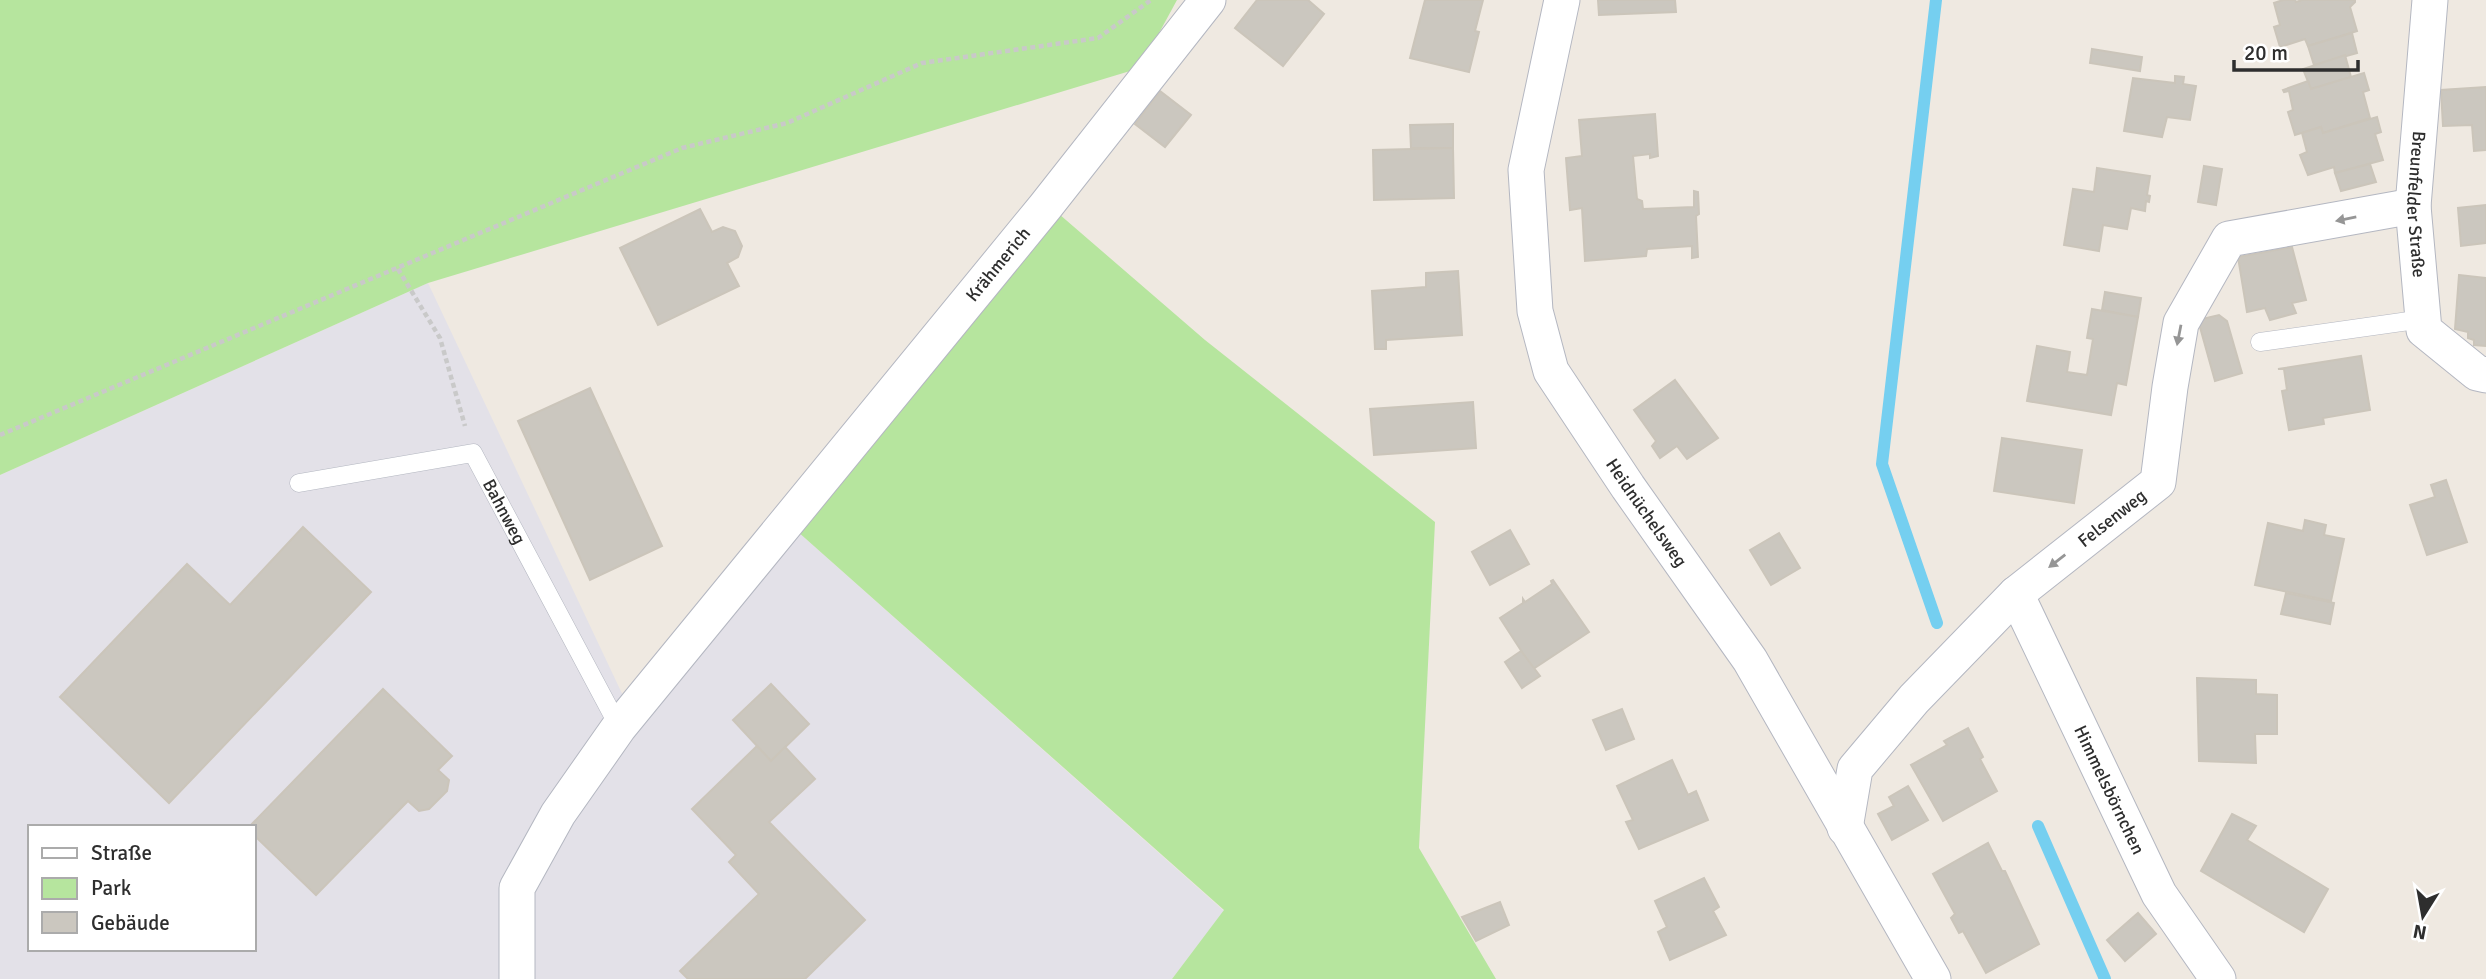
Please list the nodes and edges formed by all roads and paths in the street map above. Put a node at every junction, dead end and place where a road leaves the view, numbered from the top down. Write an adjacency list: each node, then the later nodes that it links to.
1 (1151, 0): 6 (path)
2 (1208, 0): 14 (street, Krähmerich)
3 (1562, 0): 15 (street, Heidnüchelsweg)
4 (2430, 0): 5 (street, Breunfelder Straße)
5 (2413, 206): 7 (street, Breunfelder Straße); 13 (street, Felsenweg, one-way to 13)
6 (398, 269): 10 (path); 11 (path)
7 (2423, 319): 8 (lane); 9 (street)
8 (2260, 342)
9 (2486, 376)
10 (0, 435)
11 (473, 453): 12 (lane); 14 (lane, Bahnweg)
12 (299, 484)
13 (2017, 594): 15 (street, Felsenweg); 18 (street, Himmelsbörnchen)
14 (619, 727): 16 (street)
15 (1845, 828): 17 (street, Heidnüchelsweg)
16 (517, 979)
17 (1934, 979)
18 (2218, 979)

